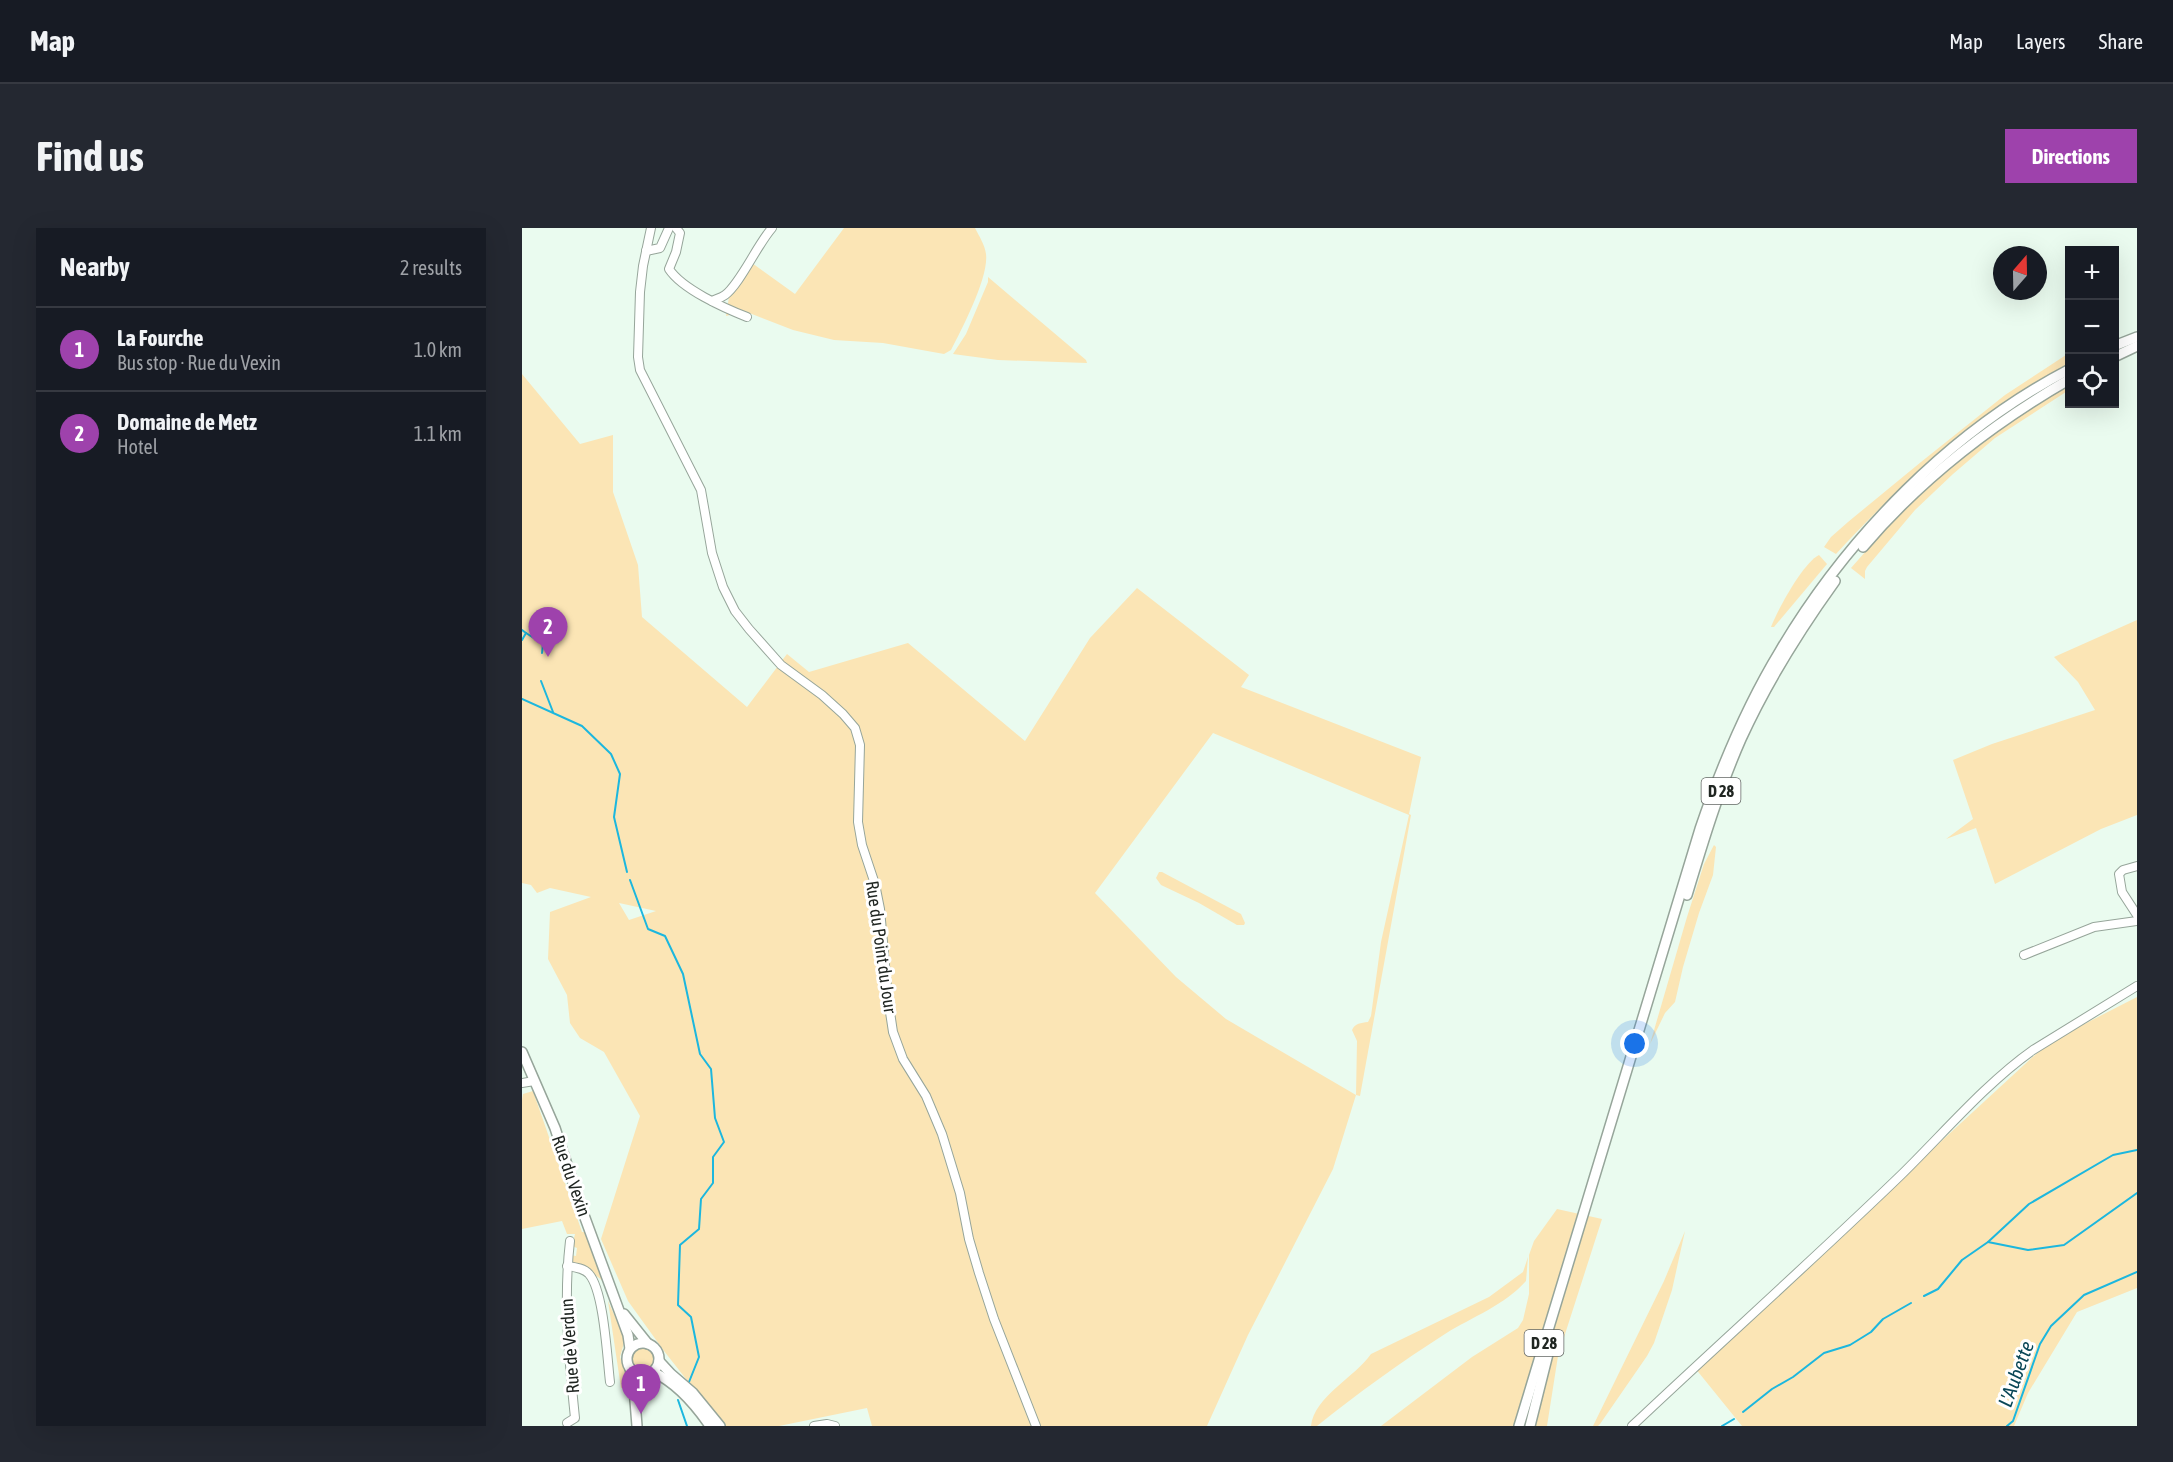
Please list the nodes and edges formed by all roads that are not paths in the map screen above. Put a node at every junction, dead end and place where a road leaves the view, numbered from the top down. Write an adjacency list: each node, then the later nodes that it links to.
1 (651, 228): 5 (street, Rue du Point du Jour)
2 (669, 228): 5 (street)
3 (676, 228): 6 (street)
4 (772, 228): 6 (street)
5 (646, 251): 40 (street, Rue du Point du Jour)
6 (712, 301): 7 (street)
7 (747, 317)
8 (2137, 336): 9 (main road)
9 (2119, 344)
10 (2137, 346): 11 (main road)
11 (2119, 355)
12 (2065, 372): 41 (main road, D 28)
13 (2065, 382): 42 (main road, D 28)
14 (2137, 866): 15 (street)
15 (2137, 915)
16 (2137, 921): 17 (street)
17 (2024, 956)
18 (2137, 986): 43 (street)
19 (522, 1052): 21 (main road, Rue du Vexin)
20 (523, 1081): 21 (street)
21 (534, 1081): 26 (main road, Rue du Vexin)
22 (570, 1241): 23 (street, Rue de Verdun)
23 (567, 1266): 24 (street, Rue de Verdun); 34 (street, Rue de Verdun)
24 (593, 1283): 25 (street, Rue de Verdun); 26 (street)
25 (596, 1292): 26 (street); 32 (street, Rue de Verdun)
26 (613, 1294): 27 (main road); 28 (main road, Rue du Vexin)
27 (648, 1344): 28 (main road); 29 (main road)
28 (630, 1349): 30 (main road)
29 (659, 1361): 31 (main road); 37 (main road)
30 (630, 1368): 31 (main road); 33 (main road)
31 (648, 1373): 33 (main road); 36 (main road)
32 (610, 1382)
33 (634, 1388): 35 (main road)
34 (567, 1423)
35 (637, 1426)
36 (710, 1426)
37 (720, 1426)
38 (814, 1426): 39 (street)
39 (835, 1426)
40 (1036, 1426)
41 (1519, 1426)
42 (1530, 1426)
43 (1632, 1426)

